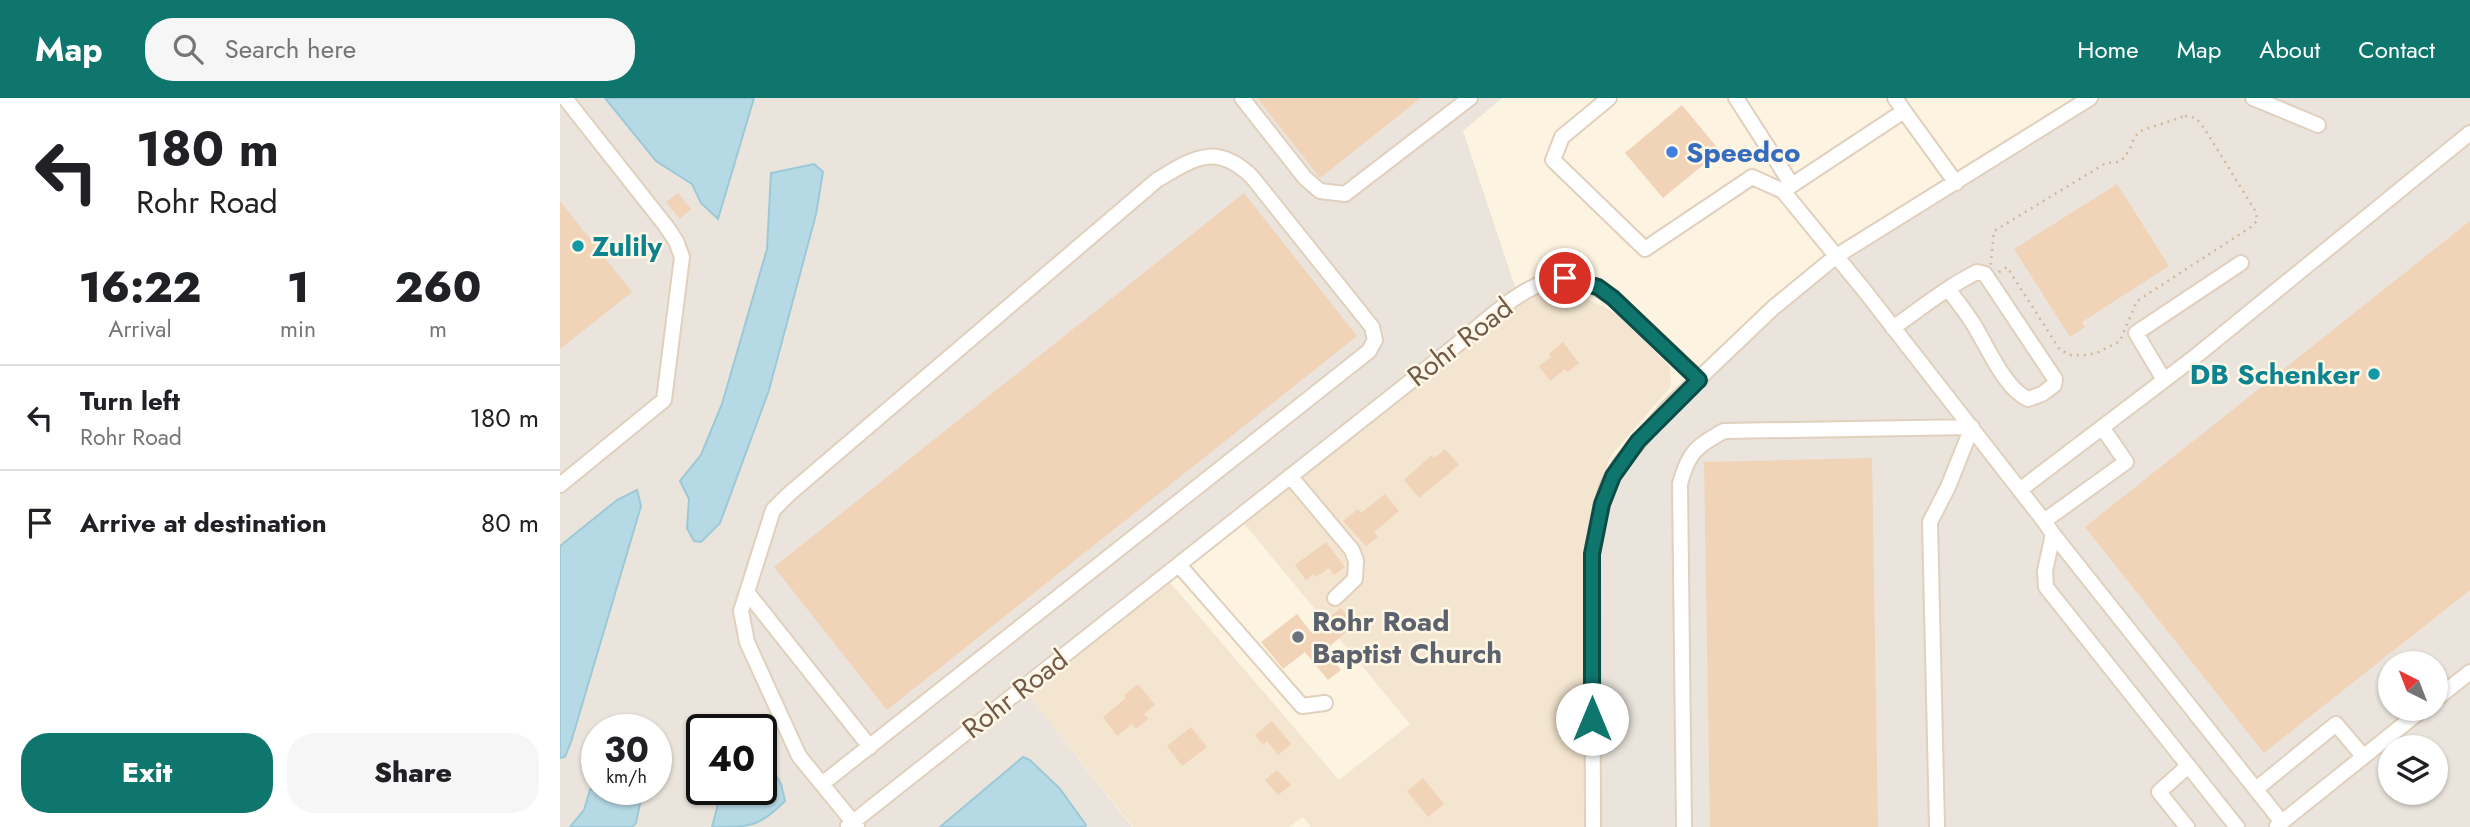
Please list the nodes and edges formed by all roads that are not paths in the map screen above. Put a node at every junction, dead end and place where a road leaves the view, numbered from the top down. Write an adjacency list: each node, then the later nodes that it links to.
1 (565, 98): 24 (street)
2 (1242, 98): 3 (street)
3 (1470, 98)
4 (1609, 98): 14 (street)
5 (1736, 98): 14 (street)
6 (1895, 98): 10 (street)
7 (2090, 98): 9 (street)
8 (2253, 98): 11 (street)
9 (2069, 103): 13 (street)
10 (1903, 111): 13 (street); 14 (street)
11 (2318, 125)
12 (2470, 134): 20 (street)
13 (1956, 183): 15 (street)
14 (1788, 188): 15 (street)
15 (1835, 257): 18 (street); 19 (street)
16 (2241, 263): 20 (street)
17 (1948, 289): 17 (street); 18 (street)
18 (1894, 328): 21 (street)
19 (1699, 380): 23 (street, Rohr Road); 42 (street)
20 (2164, 380): 22 (street)
21 (1972, 427): 25 (street); 43 (street); 44 (street)
22 (2102, 427): 25 (street); 26 (street)
23 (1290, 476): 28 (street, Rohr Road); 30 (street)
24 (560, 485)
25 (2021, 489): 26 (street)
26 (2044, 521): 27 (street)
27 (2053, 534): 37 (street); 39 (street)
28 (1179, 565): 33 (street); 41 (street, Rohr Road)
29 (747, 592): 35 (street); 35 (street); 38 (street)
30 (1335, 598)
31 (2470, 672): 32 (street)
32 (2448, 689)
33 (1325, 703)
34 (2408, 721): 36 (street)
35 (870, 747): 38 (street)
36 (2363, 756): 39 (street); 40 (street)
37 (2188, 766): 45 (street); 46 (street)
38 (822, 784): 41 (street)
39 (2256, 789): 40 (street)
40 (2278, 824)
41 (852, 825)
42 (1593, 827)
43 (1684, 827)
44 (1937, 827)
45 (2187, 827)
46 (2237, 827)

